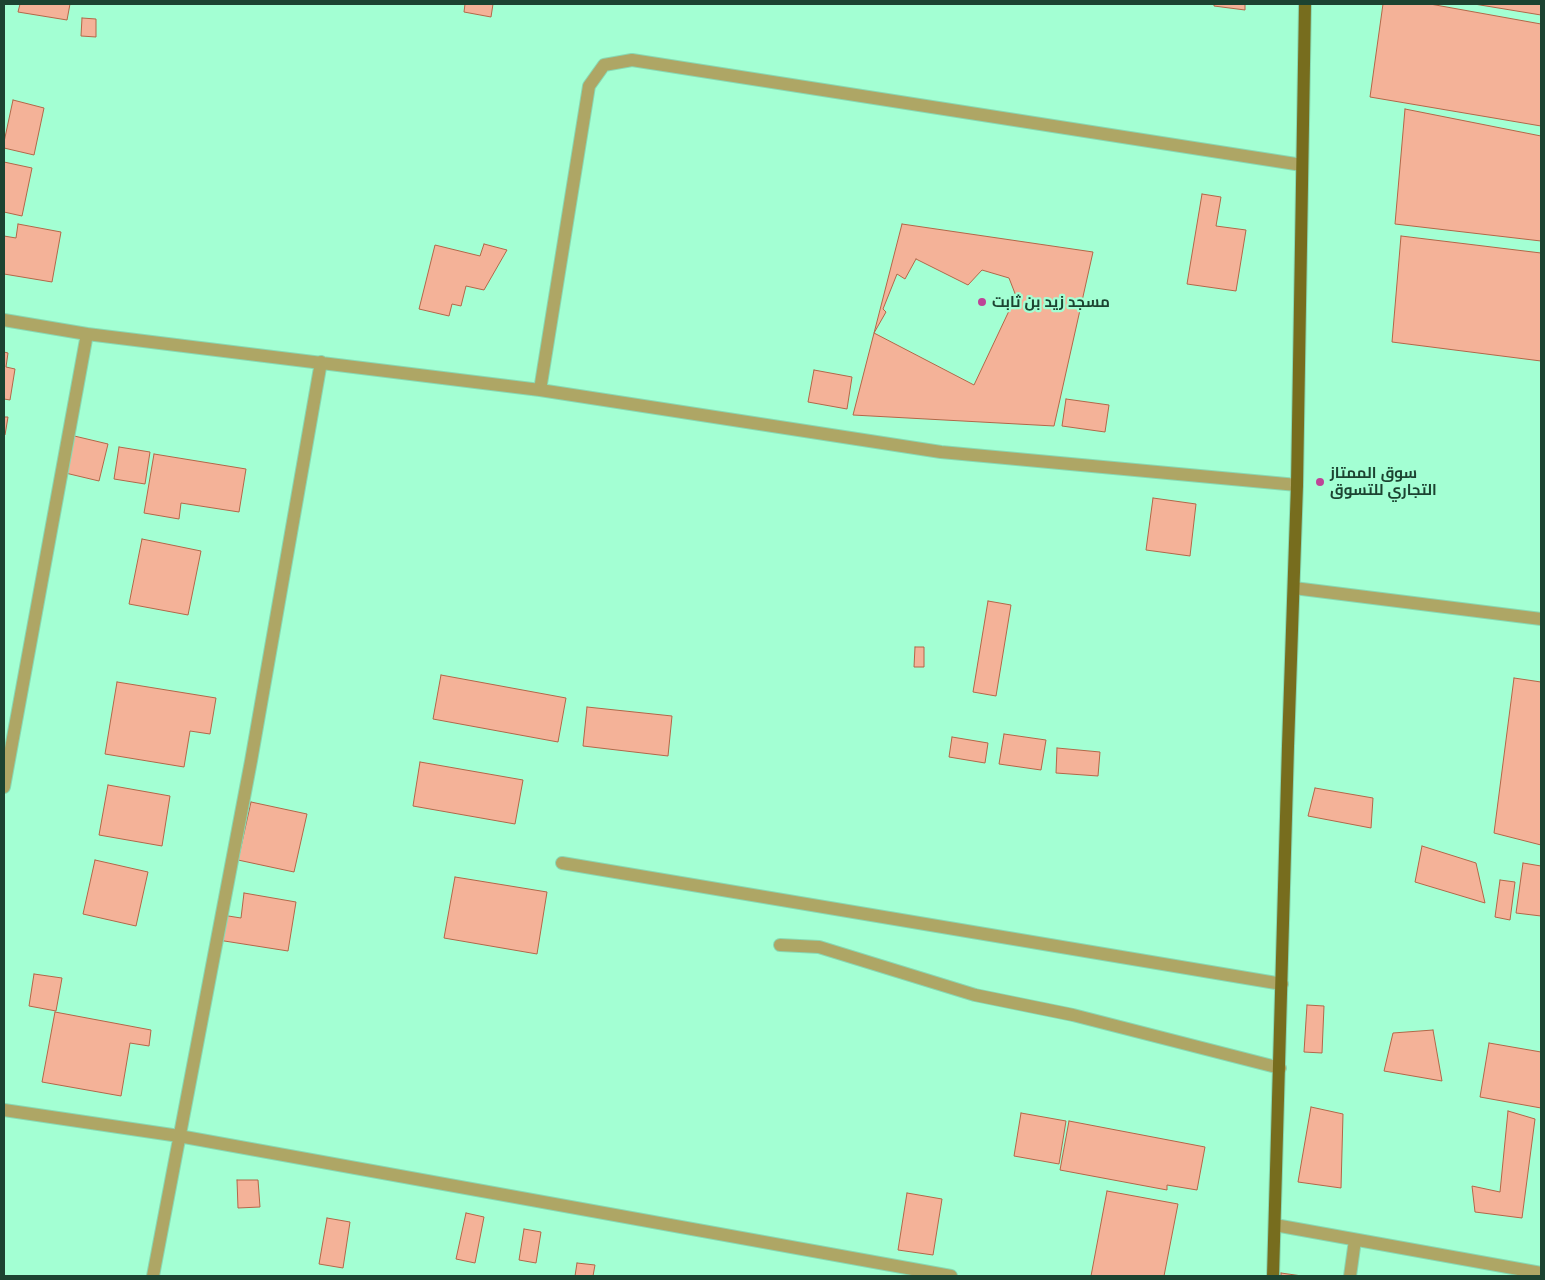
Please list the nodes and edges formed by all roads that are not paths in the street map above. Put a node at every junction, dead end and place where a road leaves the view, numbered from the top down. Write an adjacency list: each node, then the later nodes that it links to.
1 (1305, 4): 2 (main road)
2 (1302, 165): 6 (street); 7 (main road)
3 (4, 320): 4 (street)
4 (87, 334): 5 (street); 10 (street)
5 (322, 362): 6 (street); 16 (street)
6 (540, 390): 7 (street)
7 (1297, 484): 8 (main road)
8 (1294, 588): 9 (street); 13 (main road)
9 (1541, 620)
10 (4, 787)
11 (562, 863): 13 (street)
12 (780, 945): 14 (street)
13 (1282, 984): 14 (main road)
14 (1280, 1068): 17 (main road)
15 (4, 1110): 16 (street)
16 (179, 1136): 20 (street); 21 (street)
17 (1274, 1225): 18 (street); 22 (main road)
18 (1354, 1240): 19 (street); 23 (street)
19 (1541, 1274)
20 (153, 1276)
21 (951, 1276)
22 (1273, 1276)
23 (1350, 1276)

